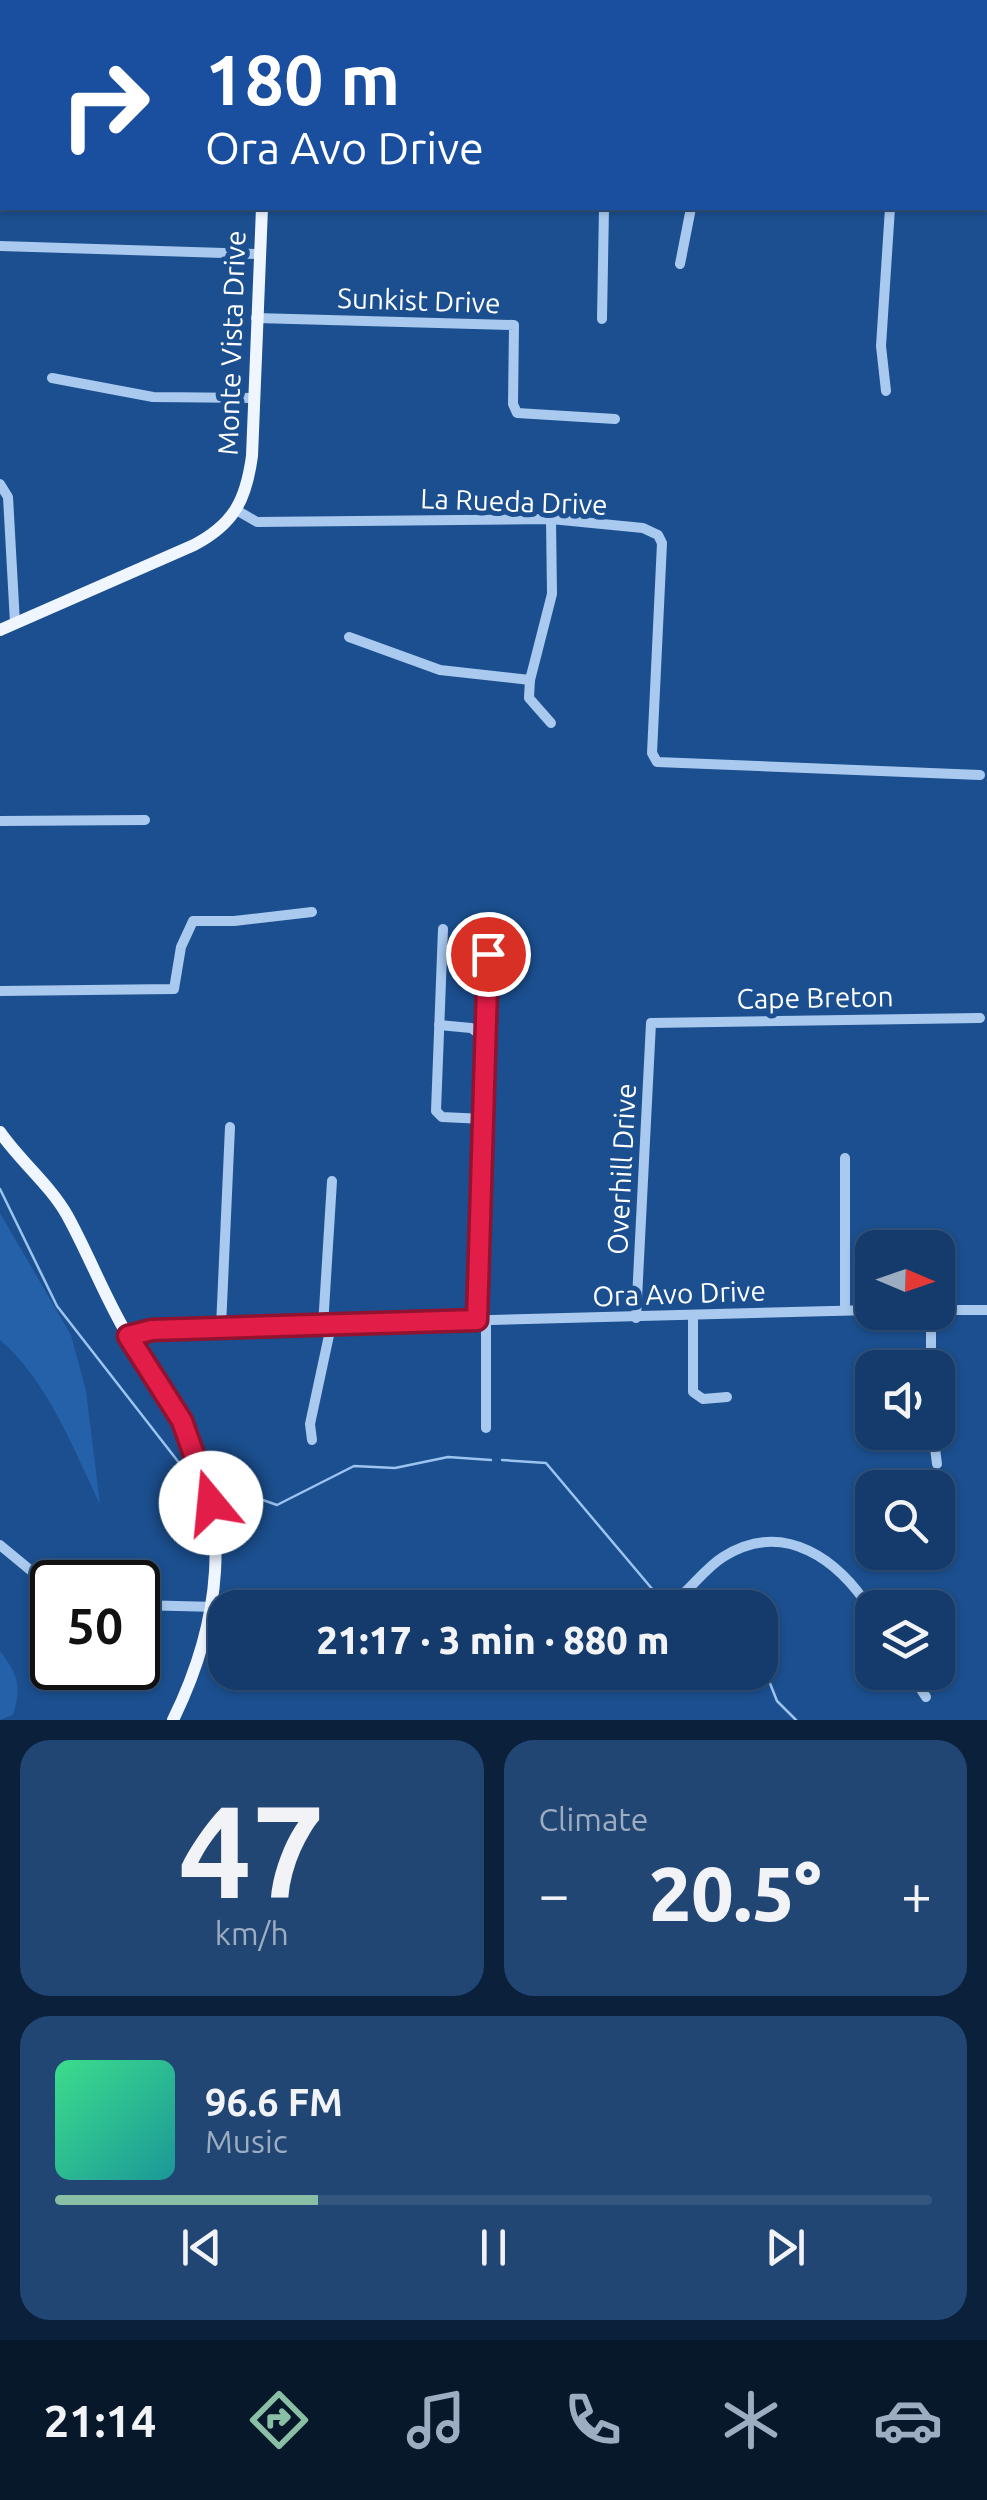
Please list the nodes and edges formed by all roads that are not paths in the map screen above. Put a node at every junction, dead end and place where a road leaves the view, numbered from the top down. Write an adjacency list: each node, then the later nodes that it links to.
1 (262, 210): 6 (main road, Monte Vista Drive)
2 (604, 210): 9 (street)
3 (691, 210): 7 (street)
4 (890, 210): 11 (street)
5 (0, 246): 6 (street)
6 (258, 254): 8 (main road, Monte Vista Drive)
7 (680, 264)
8 (256, 318): 12 (main road, Monte Vista Drive); 13 (street, Sunkist Drive)
9 (602, 319)
10 (52, 378): 12 (street)
11 (886, 391)
12 (254, 398): 15 (main road, Monte Vista Drive)
13 (615, 419)
14 (0, 484): 17 (street)
15 (238, 511): 16 (street, La Rueda Drive); 17 (main road)
16 (551, 520): 20 (street); 22 (street, La Rueda Drive)
17 (15, 623): 18 (main road)
18 (0, 630)
19 (349, 638): 20 (street)
20 (530, 679): 21 (street)
21 (550, 723)
22 (980, 774)
23 (0, 820): 24 (street)
24 (145, 820)
25 (312, 912): 28 (street)
26 (489, 922): 32 (street)
27 (444, 929): 31 (street)
28 (0, 991)
29 (980, 1018): 30 (street, Cape Breton)
30 (651, 1023): 43 (street, Overhill Drive)
31 (439, 1024): 32 (street); 33 (street)
32 (485, 1037): 33 (street)
33 (484, 1119): 44 (street)
34 (230, 1127): 46 (street)
35 (0, 1132): 47 (main road)
36 (845, 1158): 38 (street)
37 (332, 1181): 45 (street)
38 (845, 1310): 39 (street, Ora Avo Drive); 42 (street, Ora Avo Drive)
39 (855, 1310)
40 (987, 1310): 41 (street)
41 (955, 1311)
42 (693, 1316): 43 (street, Ora Avo Drive); 48 (street)
43 (636, 1318): 44 (street, Ora Avo Drive)
44 (482, 1320): 45 (street, Ora Avo Drive); 49 (street)
45 (327, 1326): 46 (street, Ora Avo Drive); 50 (street)
46 (220, 1327): 47 (street, Ora Avo Drive)
47 (128, 1336): 55 (main road)
48 (728, 1397)
49 (486, 1428)
50 (312, 1440)
51 (935, 1450): 52 (street)
52 (937, 1464)
53 (0, 1545): 54 (street)
54 (30, 1570)
55 (215, 1590)
56 (691, 1590): 57 (street)
57 (858, 1590)
58 (208, 1604): 59 (street)
59 (160, 1605)
60 (208, 1628): 63 (main road)
61 (922, 1690): 62 (street)
62 (926, 1697)
63 (173, 1720)

